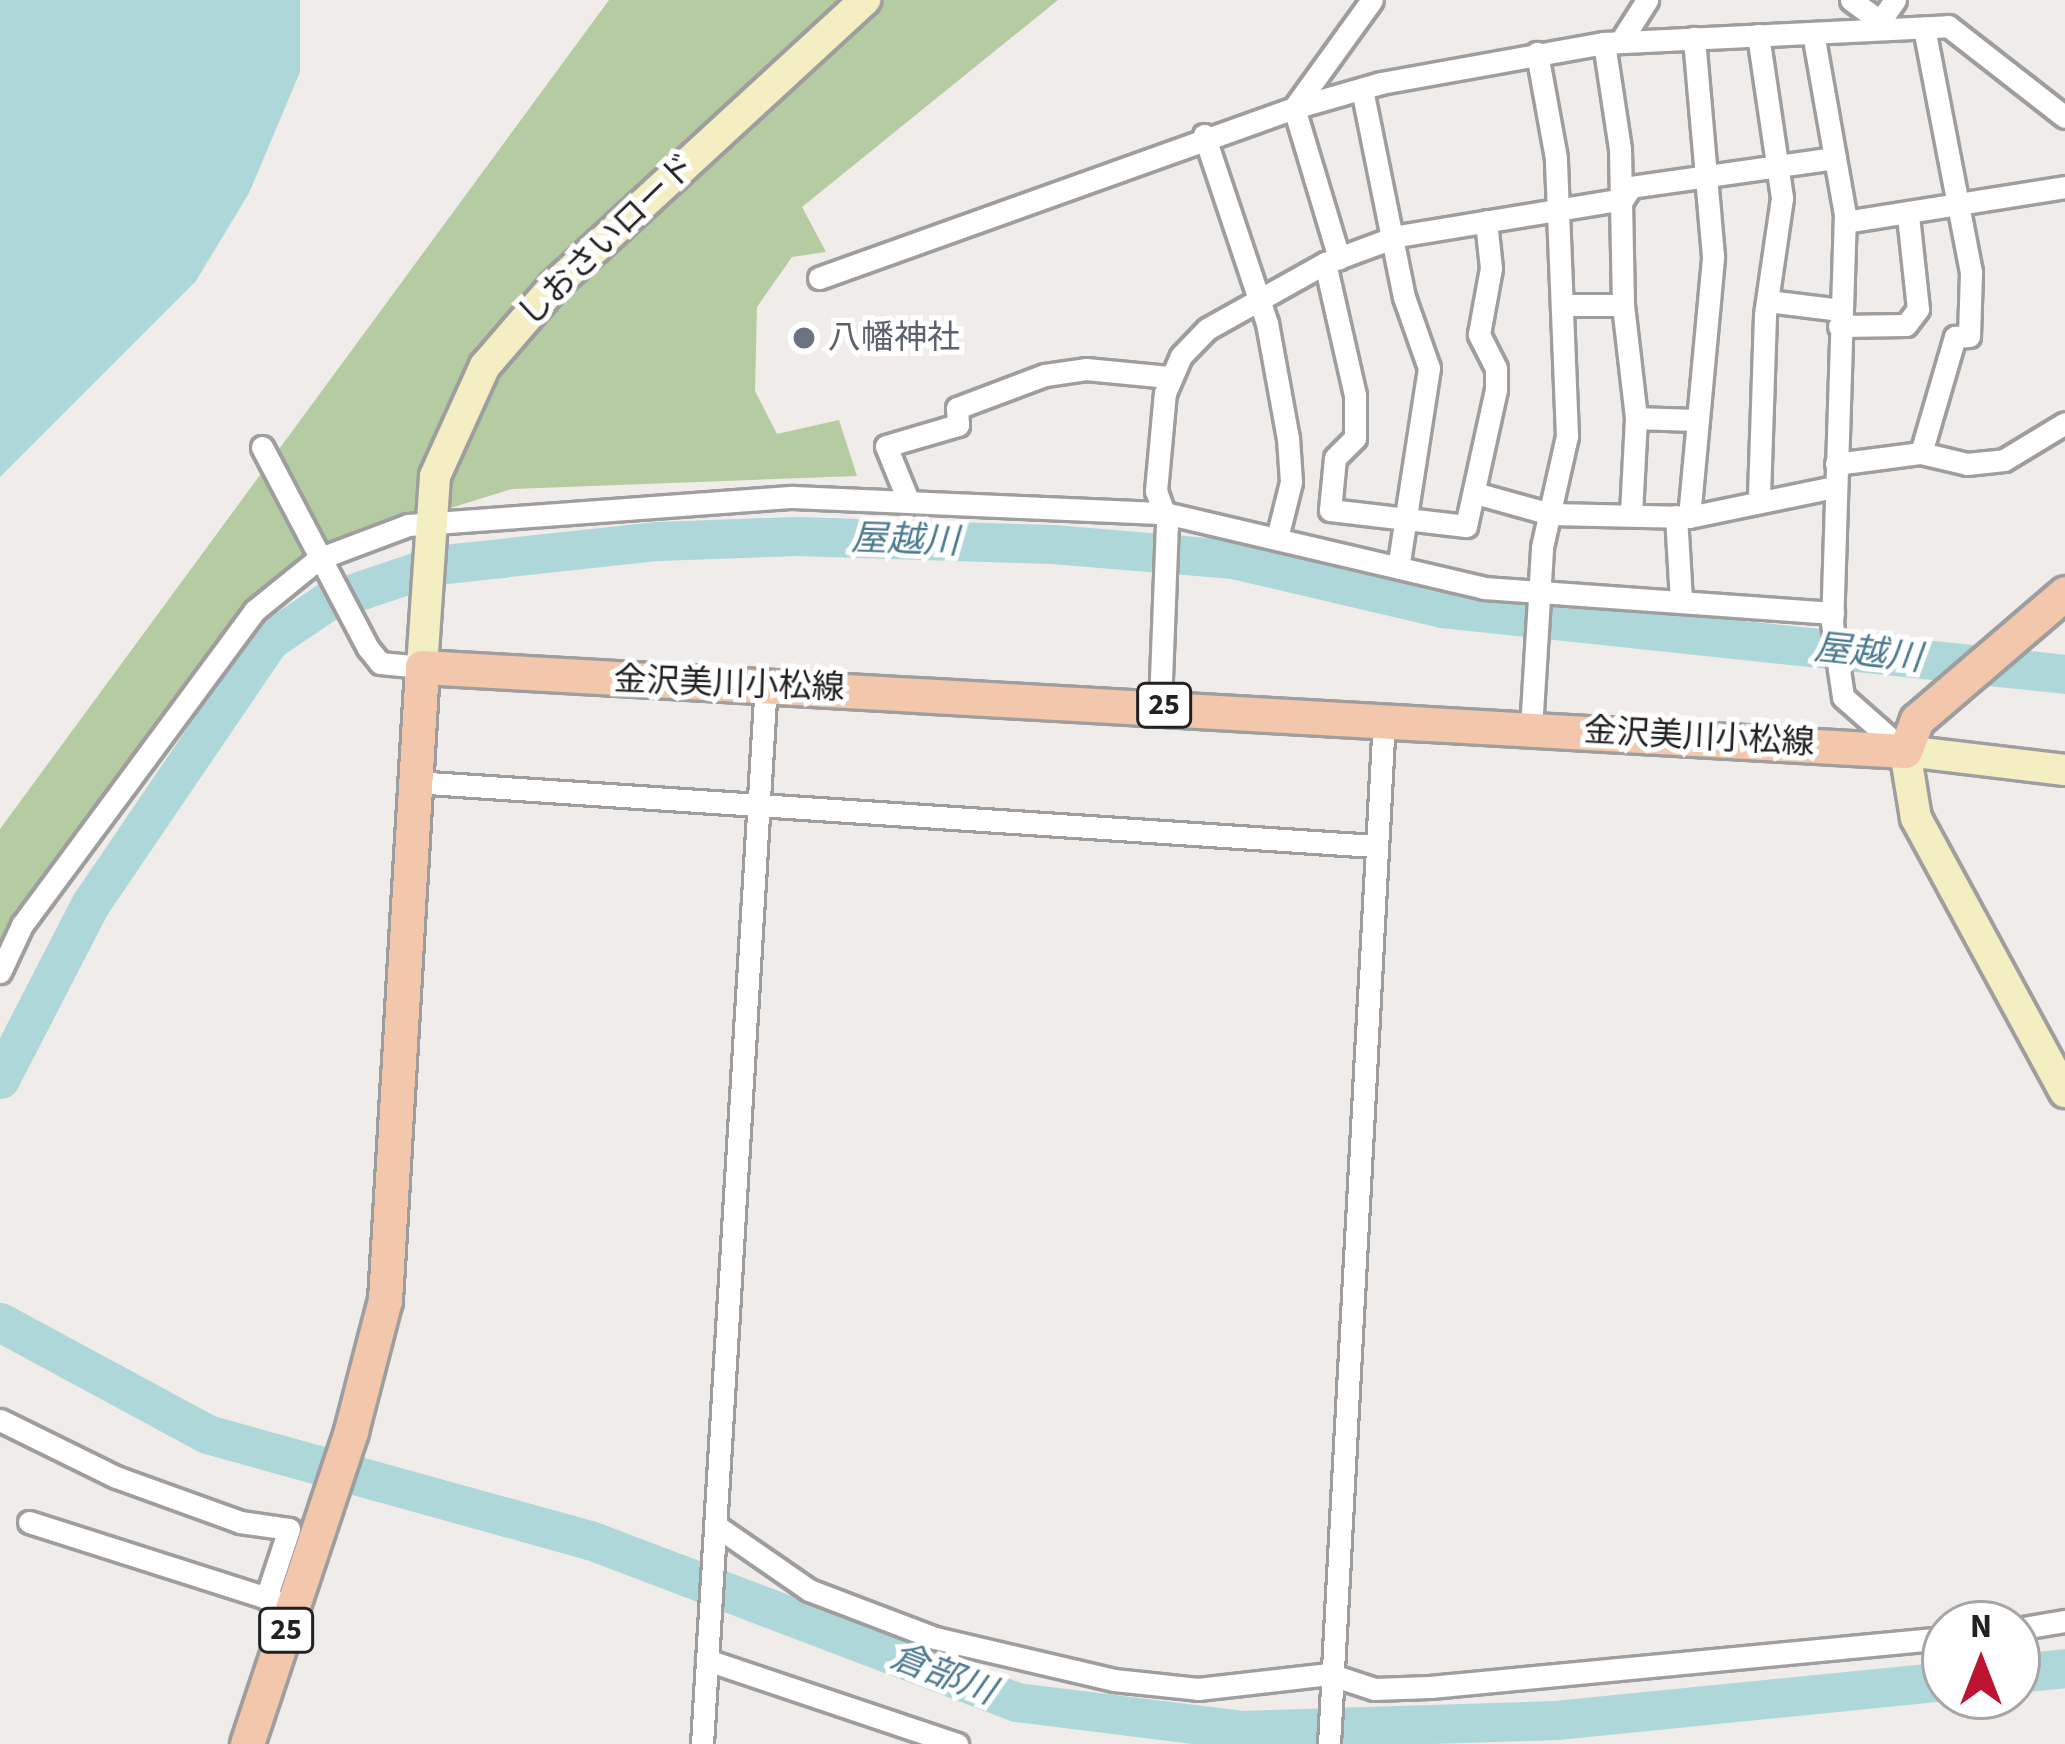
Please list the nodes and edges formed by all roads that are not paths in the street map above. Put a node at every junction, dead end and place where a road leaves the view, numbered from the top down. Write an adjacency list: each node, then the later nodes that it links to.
1 (865, 0): 51 (street, しおさいロード)
2 (1372, 0): 14 (street)
3 (1647, 0): 11 (street)
4 (1851, 0): 6 (street)
5 (1895, 0): 6 (street)
6 (1878, 24): 7 (street); 8 (street)
7 (1924, 27): 15 (street); 23 (street)
8 (1814, 33): 9 (street); 17 (street)
9 (1758, 35): 10 (street); 18 (street)
10 (1694, 38): 11 (street); 19 (street)
11 (1612, 42): 12 (street); 21 (street)
12 (1537, 53): 13 (street); 22 (street)
13 (1362, 88): 14 (street); 27 (street)
14 (1294, 108): 16 (street); 28 (street)
15 (2065, 117)
16 (1204, 135): 29 (street); 30 (street)
17 (1835, 158): 18 (street); 26 (street)
18 (1777, 166): 19 (street); 31 (street)
19 (1710, 176): 21 (street); 37 (street)
20 (2065, 188): 23 (street)
21 (1623, 199): 22 (street); 32 (street)
22 (1559, 208): 25 (street); 33 (street)
23 (1954, 210): 24 (street); 40 (street)
24 (1908, 214): 26 (street); 34 (street)
25 (1486, 221): 27 (street); 43 (street)
26 (1845, 221): 34 (street)
27 (1398, 236): 28 (street); 50 (street)
28 (1332, 261): 30 (street); 50 (street)
29 (819, 278)
30 (1259, 298): 35 (street); 52 (street)
31 (1768, 301): 34 (street); 44 (street)
32 (1623, 304): 33 (street); 36 (street)
33 (1566, 305): 46 (street)
34 (1839, 318): 41 (street)
35 (1169, 377): 45 (street); 49 (street)
36 (1636, 418): 37 (street); 47 (street)
37 (1693, 420): 48 (street)
38 (2065, 423): 40 (street)
39 (262, 446): 53 (street)
40 (1921, 453): 41 (street)
41 (1837, 464): 42 (street)
42 (1834, 488): 44 (street); 58 (street)
43 (1474, 493): 46 (street); 50 (street)
44 (1759, 499): 48 (street)
45 (908, 500): 49 (street); 51 (street)
46 (1550, 514): 47 (street); 56 (street)
47 (1631, 515): 48 (street)
48 (1682, 516): 57 (street)
49 (1166, 517): 52 (street); 61 (street)
50 (1405, 519): 54 (street)
51 (427, 527): 53 (street); 59 (street, しおさいロード)
52 (1277, 538): 54 (street)
53 (321, 563): 59 (street); 69 (street)
54 (1398, 568): 56 (street)
55 (2065, 593): 64 (main road)
56 (1540, 595): 57 (street); 63 (street)
57 (1681, 601): 58 (street)
58 (1832, 618): 64 (street)
59 (422, 667): 60 (main road, 金沢美川小松線 / 25); 66 (main road, 25)
60 (766, 683): 61 (main road, 金沢美川小松線 / 25); 67 (street)
61 (1160, 705): 62 (main road, 金沢美川小松線 / 25)
62 (1384, 720): 63 (main road, 金沢美川小松線 / 25); 68 (street)
63 (1531, 729): 64 (main road, 金沢美川小松線 / 25)
64 (1905, 751): 65 (street); 70 (street)
65 (2065, 770)
66 (413, 782): 67 (street); 74 (main road, 25)
67 (758, 808): 68 (street); 73 (street)
68 (1376, 846): 77 (street)
69 (0, 972)
70 (2065, 1092)
71 (0, 1420): 74 (street)
72 (29, 1522): 74 (street)
73 (718, 1531): 76 (street); 77 (street)
74 (280, 1603): 78 (main road, 25)
75 (1921, 1640): 77 (street)
76 (707, 1660): 79 (street); 80 (street)
77 (1329, 1682): 81 (street)
78 (247, 1744)
79 (702, 1744)
80 (957, 1744)
81 (1329, 1744)

